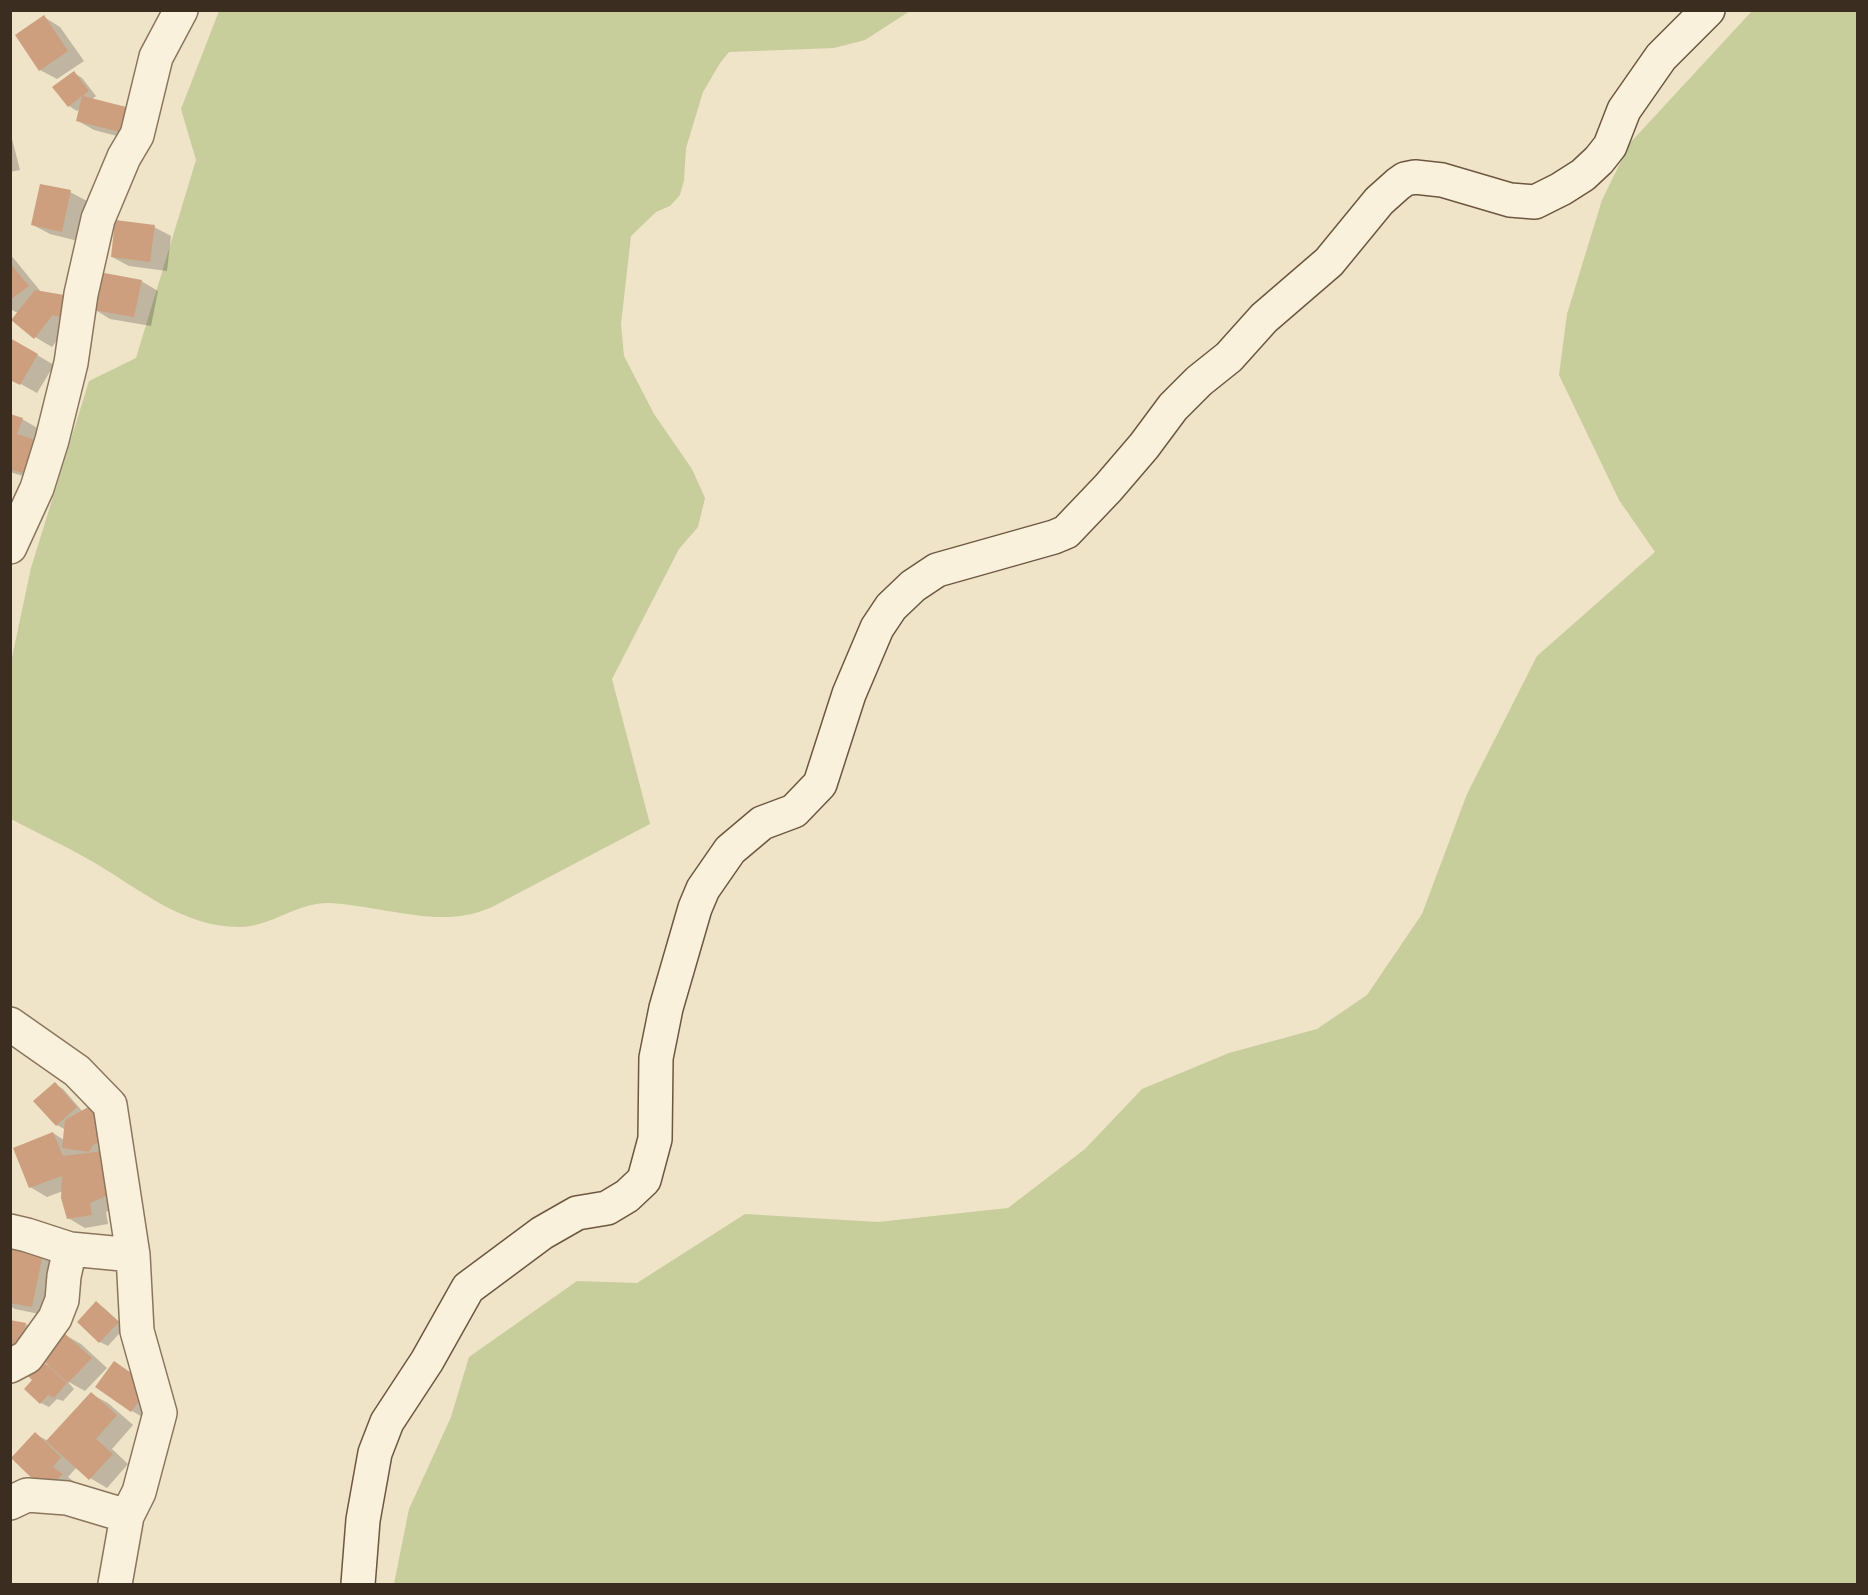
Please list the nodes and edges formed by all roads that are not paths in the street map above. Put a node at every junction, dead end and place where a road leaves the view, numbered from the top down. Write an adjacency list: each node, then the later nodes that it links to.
1 (181, 10): 3 (street)
2 (1708, 10): 12 (street)
3 (10, 547)
4 (10, 1024): 7 (street)
5 (10, 1231): 6 (street)
6 (70, 1250): 7 (street); 8 (street)
7 (133, 1255): 10 (street)
8 (10, 1366)
9 (10, 1503): 10 (street)
10 (127, 1516): 11 (street)
11 (115, 1584)
12 (358, 1584)

